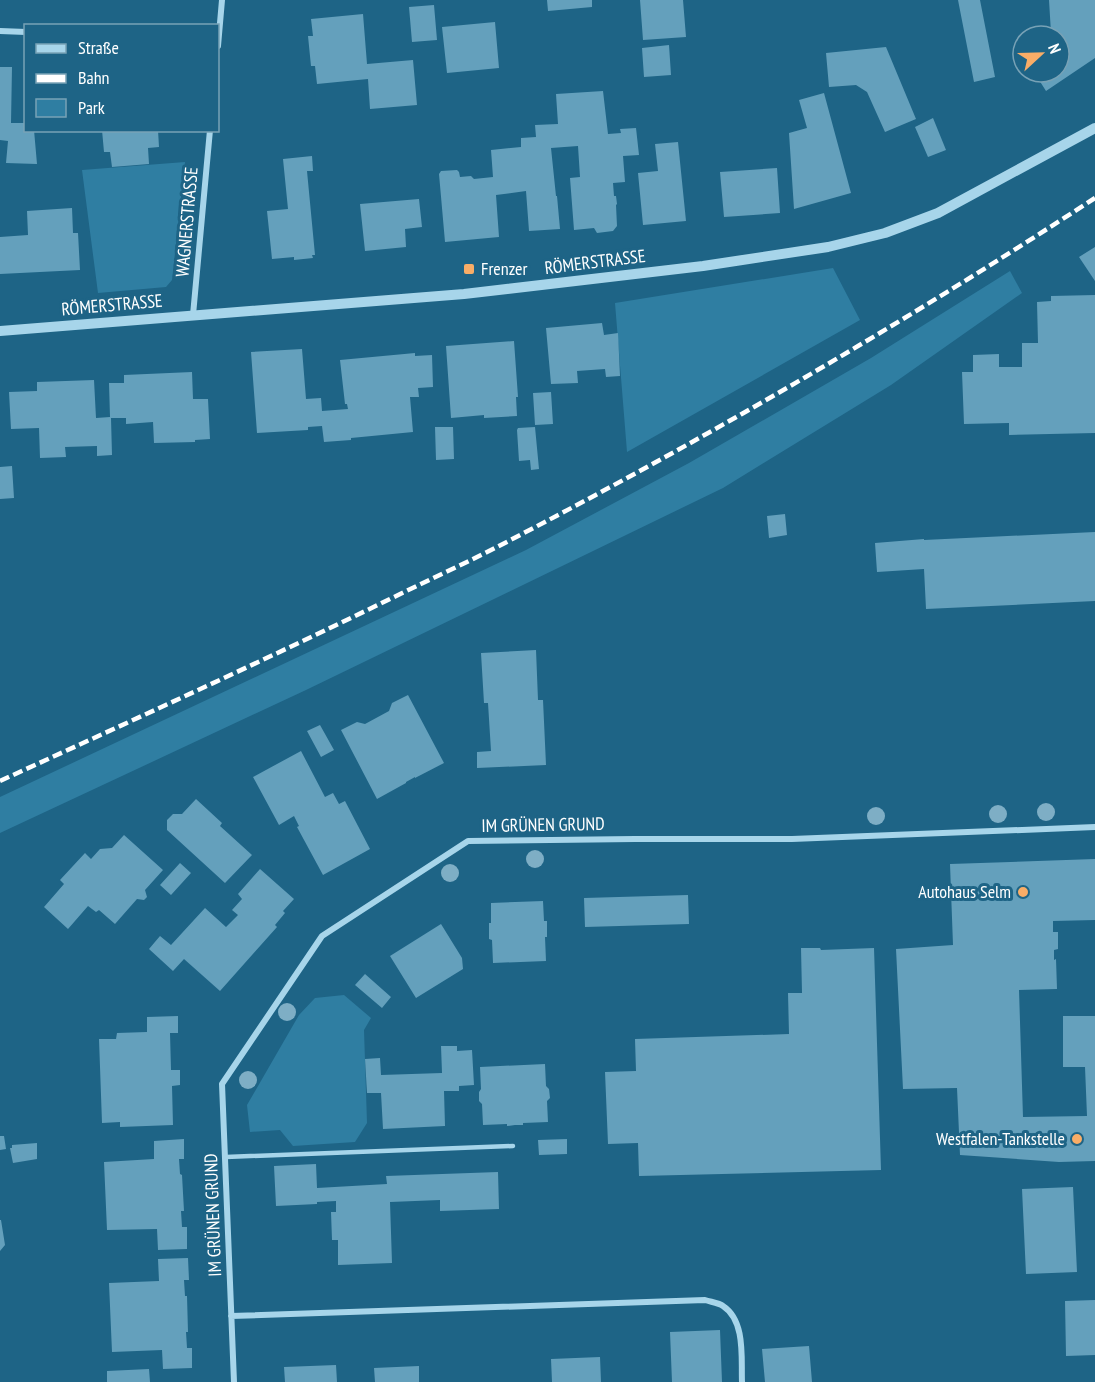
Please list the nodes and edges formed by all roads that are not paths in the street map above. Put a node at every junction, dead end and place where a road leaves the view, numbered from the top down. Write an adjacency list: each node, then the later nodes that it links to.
1 (222, 0): 2 (street)
2 (219, 26)
3 (0, 31): 4 (street)
4 (24, 32)
5 (1095, 128): 7 (street, RÖMERSTRASSE)
6 (210, 132): 7 (street, WAGNERSTRASSE)
7 (193, 315): 8 (street, RÖMERSTRASSE)
8 (0, 331)
9 (1095, 827): 11 (street, IM GRÜNEN GRUND)
10 (513, 1146): 11 (lane)
11 (226, 1157): 12 (street, IM GRÜNEN GRUND)
12 (231, 1316): 13 (street, IM GRÜNEN GRUND); 14 (street)
13 (234, 1382)
14 (742, 1382)

